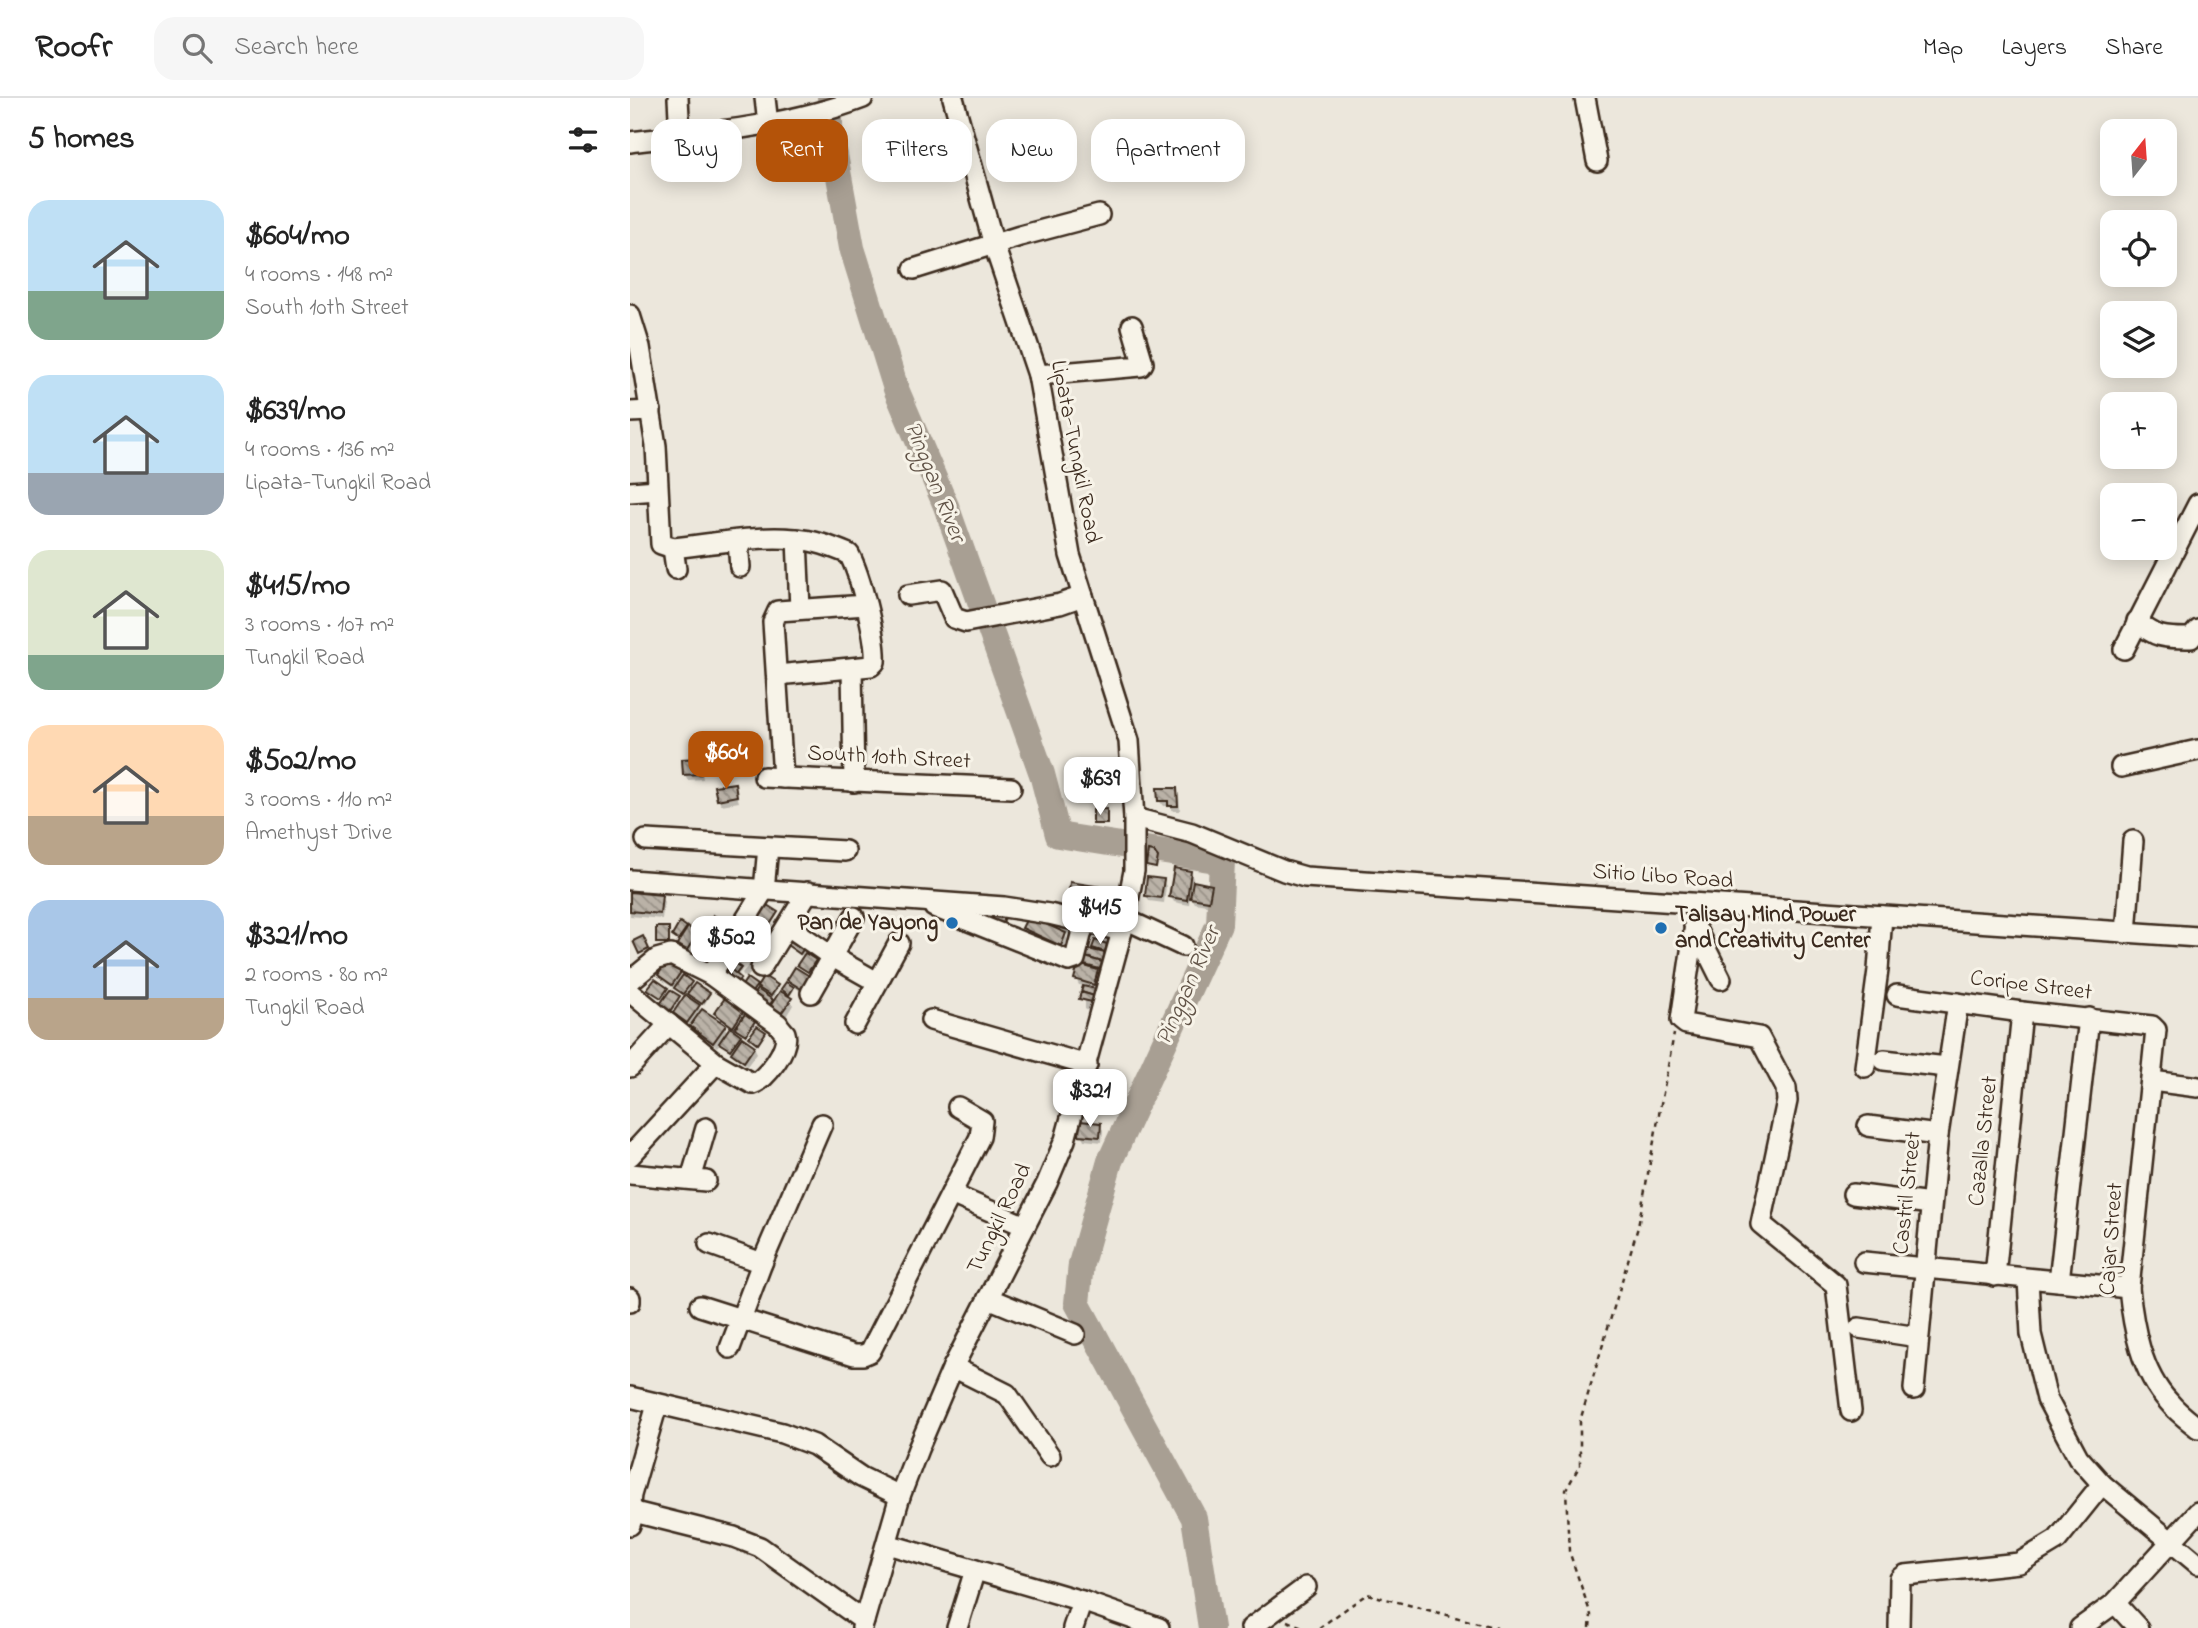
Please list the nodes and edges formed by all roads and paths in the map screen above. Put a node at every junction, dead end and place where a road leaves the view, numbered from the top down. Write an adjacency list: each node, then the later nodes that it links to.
1 (678, 98): 6 (street)
2 (765, 98): 7 (street)
3 (863, 98): 8 (street)
4 (953, 98): 13 (street, Lipata-Tungkil Road)
5 (1585, 98): 11 (street)
6 (679, 119)
7 (767, 119)
8 (790, 119)
9 (651, 139): 10 (street)
10 (630, 142)
11 (1597, 161)
12 (1099, 215): 13 (street)
13 (994, 245): 14 (street); 18 (street, Lipata-Tungkil Road)
14 (914, 269)
15 (630, 315): 17 (street)
16 (1132, 326): 18 (street)
17 (633, 336): 19 (street)
18 (1038, 375): 30 (street, Lipata-Tungkil Road)
19 (651, 411): 20 (street); 21 (street)
20 (630, 412)
21 (657, 490): 22 (street); 26 (street)
22 (630, 492)
23 (2198, 504): 33 (street)
24 (797, 539): 25 (street); 31 (street); 32 (street)
25 (738, 542): 26 (street); 27 (street)
26 (673, 548): 28 (street)
27 (740, 567)
28 (676, 569)
29 (908, 595): 30 (street)
30 (1083, 596): 42 (street, Lipata-Tungkil Road)
31 (866, 605): 32 (street); 36 (street)
32 (800, 609): 37 (street)
33 (2137, 621): 34 (street); 35 (street)
34 (2198, 630)
35 (2124, 649)
36 (852, 668): 37 (street); 40 (street)
37 (777, 675): 40 (street, South 10th Street)
38 (2198, 750): 39 (street)
39 (2122, 767)
40 (855, 782): 41 (street, South 10th Street)
41 (1011, 788)
42 (1134, 823): 51 (street, Sitio Libo Road); 55 (street, Tungkil Road)
43 (646, 841): 45 (street)
44 (2133, 841): 58 (street)
45 (768, 847): 46 (street); 48 (street)
46 (845, 851)
47 (630, 880): 48 (street)
48 (764, 890): 49 (street); 64 (street)
49 (807, 892): 50 (street); 57 (street)
50 (916, 900): 54 (street); 54 (street)
51 (1698, 904): 52 (street, Sitio Libo Road); 56 (street)
52 (1882, 916): 58 (street, Sitio Libo Road); 82 (street)
53 (855, 917): 62 (street)
54 (1084, 923): 55 (street)
55 (1124, 925): 61 (street); 80 (street, Tungkil Road)
56 (1694, 925): 65 (street); 72 (street)
57 (788, 926): 62 (street); 63 (street)
58 (2126, 933): 59 (street, Sitio Libo Road)
59 (2198, 937)
60 (899, 943): 67 (street)
61 (1183, 946)
62 (831, 956): 67 (street); 68 (street)
63 (761, 968)
64 (711, 975): 66 (street); 79 (street)
65 (1721, 979)
66 (631, 982): 75 (street)
67 (877, 982): 76 (street)
68 (811, 993)
69 (1897, 995): 70 (street, Coripe Street)
70 (1958, 1003): 71 (street, Coripe Street); 83 (street, Castril Street)
71 (2022, 1012): 73 (street, Coripe Street); 101 (street, Cazalla Street)
72 (1681, 1016): 116 (street); 137 (path)
73 (2089, 1018): 77 (street, Coripe Street); 103 (street)
74 (931, 1020): 80 (street)
75 (668, 1024): 79 (street); 81 (street)
76 (855, 1024)
77 (2157, 1032): 84 (street, Cajar Street)
78 (1884, 1060): 83 (street)
79 (716, 1063): 91 (street)
80 (1087, 1065): 96 (street, Tungkil Road)
81 (630, 1067)
82 (1865, 1067)
83 (1947, 1068): 90 (street, Castril Street)
84 (2152, 1081): 85 (street); 104 (street, Cajar Street)
85 (2198, 1087)
86 (958, 1107): 93 (street)
87 (822, 1124): 99 (street)
88 (1868, 1126): 90 (street)
89 (706, 1128): 92 (street)
90 (1938, 1135): 95 (street, Castril Street)
91 (630, 1156)
92 (630, 1174)
93 (951, 1194): 96 (street); 107 (street)
94 (1853, 1194): 95 (street)
95 (1931, 1204): 100 (street, Castril Street)
96 (1025, 1226): 105 (street, Tungkil Road)
97 (709, 1244): 99 (street)
98 (1864, 1262): 100 (street)
99 (762, 1263): 107 (street)
100 (1925, 1269): 101 (street); 110 (street, Castril Street)
101 (1995, 1276): 102 (street)
102 (2028, 1279): 103 (street); 119 (street)
103 (2059, 1281): 104 (street)
104 (2129, 1288): 117 (street, Cajar Street)
105 (988, 1298): 109 (street); 112 (street, Tungkil Road)
106 (700, 1306): 107 (street)
107 (740, 1319): 111 (street)
108 (1859, 1328): 110 (street)
109 (1074, 1334)
110 (1919, 1336): 113 (street, Castril Street)
111 (730, 1348)
112 (953, 1367): 118 (street); 120 (street, Tungkil Road)
113 (1914, 1389)
114 (630, 1397): 115 (street)
115 (657, 1405): 120 (street); 122 (street)
116 (1851, 1411)
117 (2198, 1428)
118 (1050, 1456)
119 (2102, 1485): 123 (street); 138 (street)
120 (900, 1496): 124 (street, Tungkil Road)
121 (2198, 1511): 123 (street)
122 (632, 1518): 130 (street)
123 (2171, 1541): 125 (street); 129 (street)
124 (887, 1544): 126 (street); 130 (street, Tungkil Road)
125 (2198, 1564)
126 (975, 1570): 128 (street); 131 (street)
127 (1306, 1587): 134 (street)
128 (1083, 1601): 132 (street); 133 (street)
129 (2115, 1603): 139 (street); 140 (street)
130 (863, 1625)
131 (957, 1628)
132 (1073, 1628)
133 (1159, 1628)
134 (1251, 1628)
135 (1319, 1628): 136 (path)
136 (1497, 1628)
137 (1590, 1628)
138 (1899, 1628)
139 (2080, 1628)
140 (2138, 1628)

